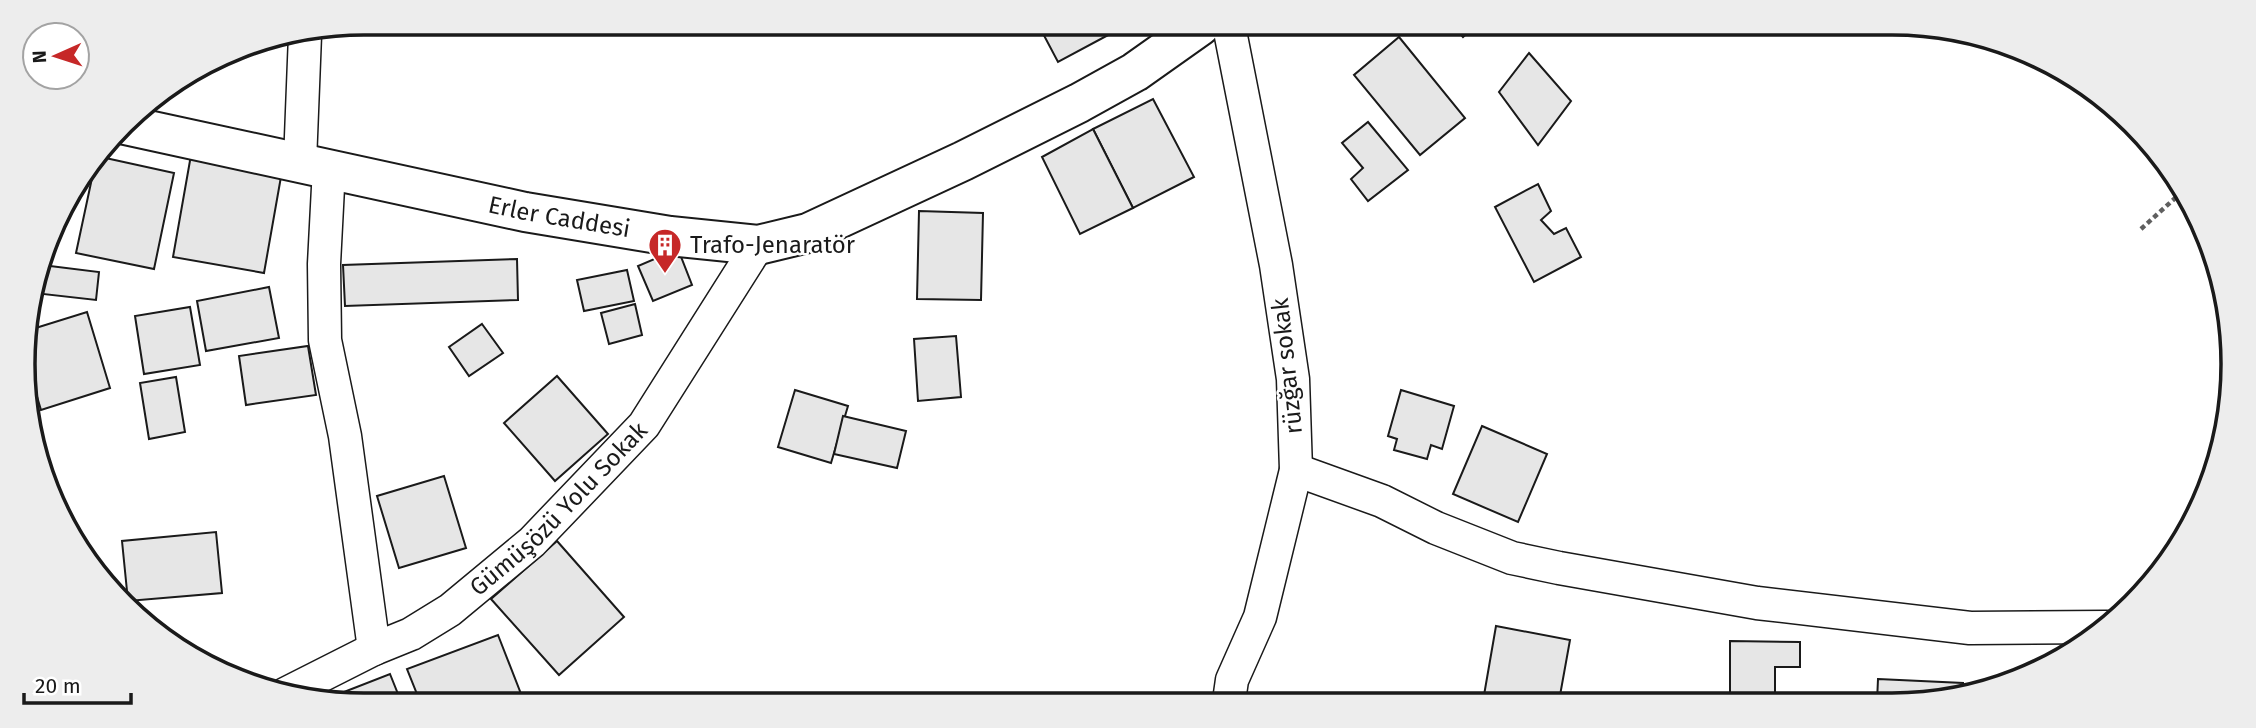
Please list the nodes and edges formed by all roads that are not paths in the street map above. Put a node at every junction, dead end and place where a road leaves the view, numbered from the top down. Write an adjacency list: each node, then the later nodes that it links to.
1 (1187, 35): 6 (street, Erler Caddesi)
2 (1231, 35): 7 (street, rüzğar sokak)
3 (304, 40): 5 (street)
4 (135, 127): 5 (street, Erler Caddesi)
5 (314, 165): 6 (street, Erler Caddesi); 9 (street)
6 (758, 245): 9 (street, Gümüşözü Yolu Sokak)
7 (1297, 470): 8 (street); 11 (street, rüzğar sokak)
8 (2089, 627)
9 (373, 649): 10 (street, Gümüşözü Yolu Sokak)
10 (299, 687)
11 (1231, 693)

